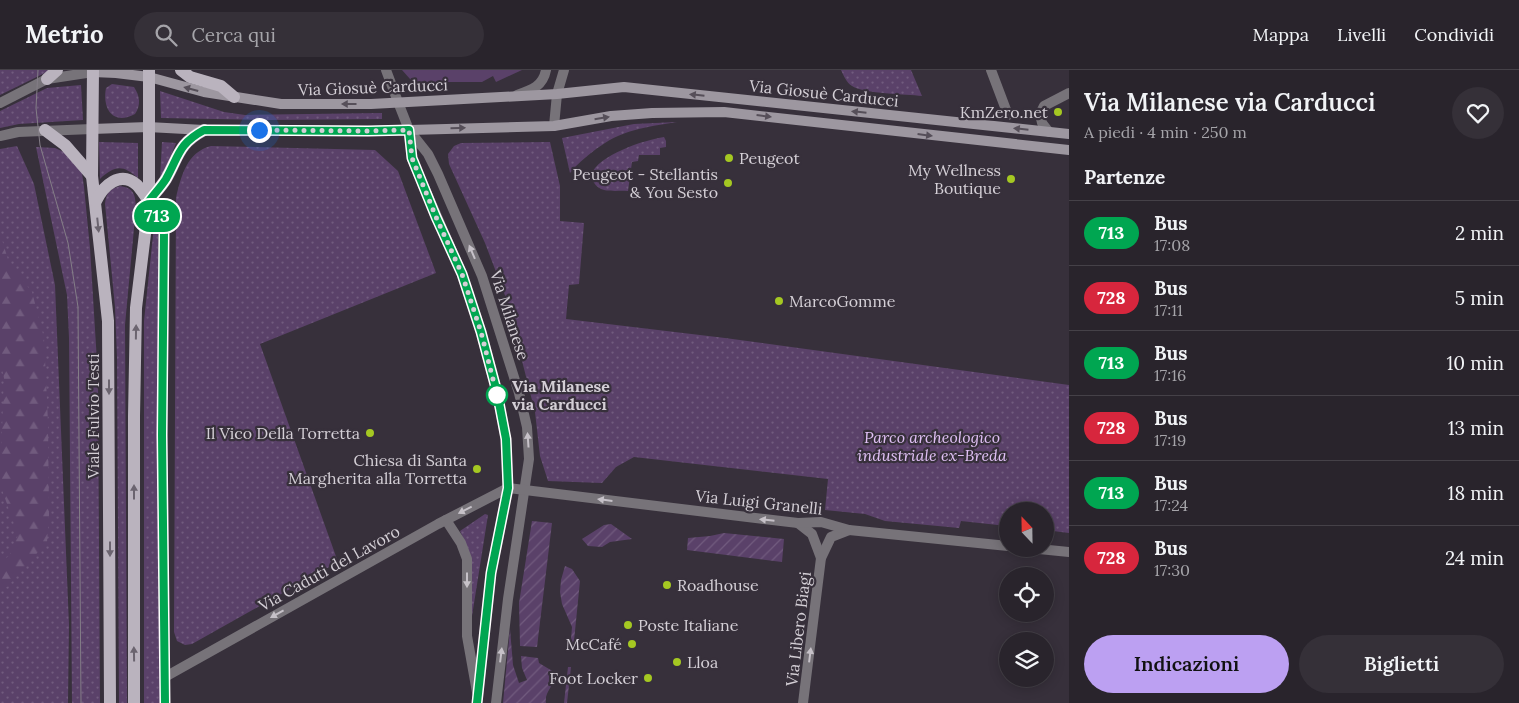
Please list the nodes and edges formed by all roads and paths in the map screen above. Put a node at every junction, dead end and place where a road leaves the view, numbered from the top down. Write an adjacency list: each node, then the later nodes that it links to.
1 (57, 70): 9 (main road)
2 (181, 70): 13 (main road)
3 (386, 70): 14 (street, Via Milanese)
4 (546, 70): 12 (street)
5 (564, 70): 11 (street)
6 (990, 70): 16 (street)
7 (93, 71): 8 (main road); 9 (street); 19 (main road, Viale Fulvio Testi)
8 (149, 74): 13 (main road, Via Giosuè Carducci, one-way to 8); 18 (main road)
9 (47, 79): 15 (street)
10 (1069, 93): 23 (street)
11 (557, 94): 12 (main road, Via Giosuè Carducci); 17 (street); 23 (main road, Via Giosuè Carducci, one-way to 11)
12 (513, 96): 14 (main road, Via Giosuè Carducci)
13 (234, 97): 14 (main road, Via Giosuè Carducci, one-way to 13)
14 (398, 102): 22 (street, Via Milanese)
15 (0, 103)
16 (1008, 115)
17 (554, 126): 22 (main road, Via Giosuè Carducci, one-way to 17); 26 (main road, Via Giosuè Carducci, one-way to 26)
18 (148, 127): 19 (main road); 21 (main road, Via Giosuè Carducci); 29 (main road)
19 (92, 129): 20 (street); 27 (main road, Viale Fulvio Testi)
20 (45, 130): 25 (street); 27 (main road)
21 (204, 130): 22 (main road, Via Giosuè Carducci); 29 (main road)
22 (409, 130): 30 (street, Via Milanese); 31 (street, Via Milanese, one-way to 22)
23 (1049, 132): 24 (main road, Via Giosuè Carducci)
24 (1069, 134)
25 (0, 136)
26 (1069, 150)
27 (92, 176): 28 (main road, Viale Fulvio Testi)
28 (96, 201): 29 (main road); 41 (main road, Viale Fulvio Testi, one-way to 41)
29 (149, 201): 39 (street); 42 (main road, one-way to 29)
30 (508, 488): 31 (street, Via Luigi Granelli); 32 (street, Via Caduti del Lavoro, one-way to 32); 40 (street, Via Milanese)
31 (525, 489): 33 (street, Via Luigi Granelli, one-way to 31); 44 (street, Via Milanese, one-way to 31)
32 (446, 520): 39 (street, Via Caduti del Lavoro, one-way to 39); 40 (street, one-way to 40)
33 (798, 523): 34 (street, Via Luigi Granelli); 38 (street, Via Libero Biagi)
34 (849, 530): 35 (street, Via Luigi Granelli); 38 (street, Via Libero Biagi)
35 (999, 545)
36 (1054, 551): 37 (street)
37 (1069, 552)
38 (822, 558): 45 (street, Via Libero Biagi, one-way to 38)
39 (165, 677): 43 (street)
40 (477, 699)
41 (110, 703)
42 (134, 703)
43 (165, 703)
44 (496, 703)
45 (804, 703)

